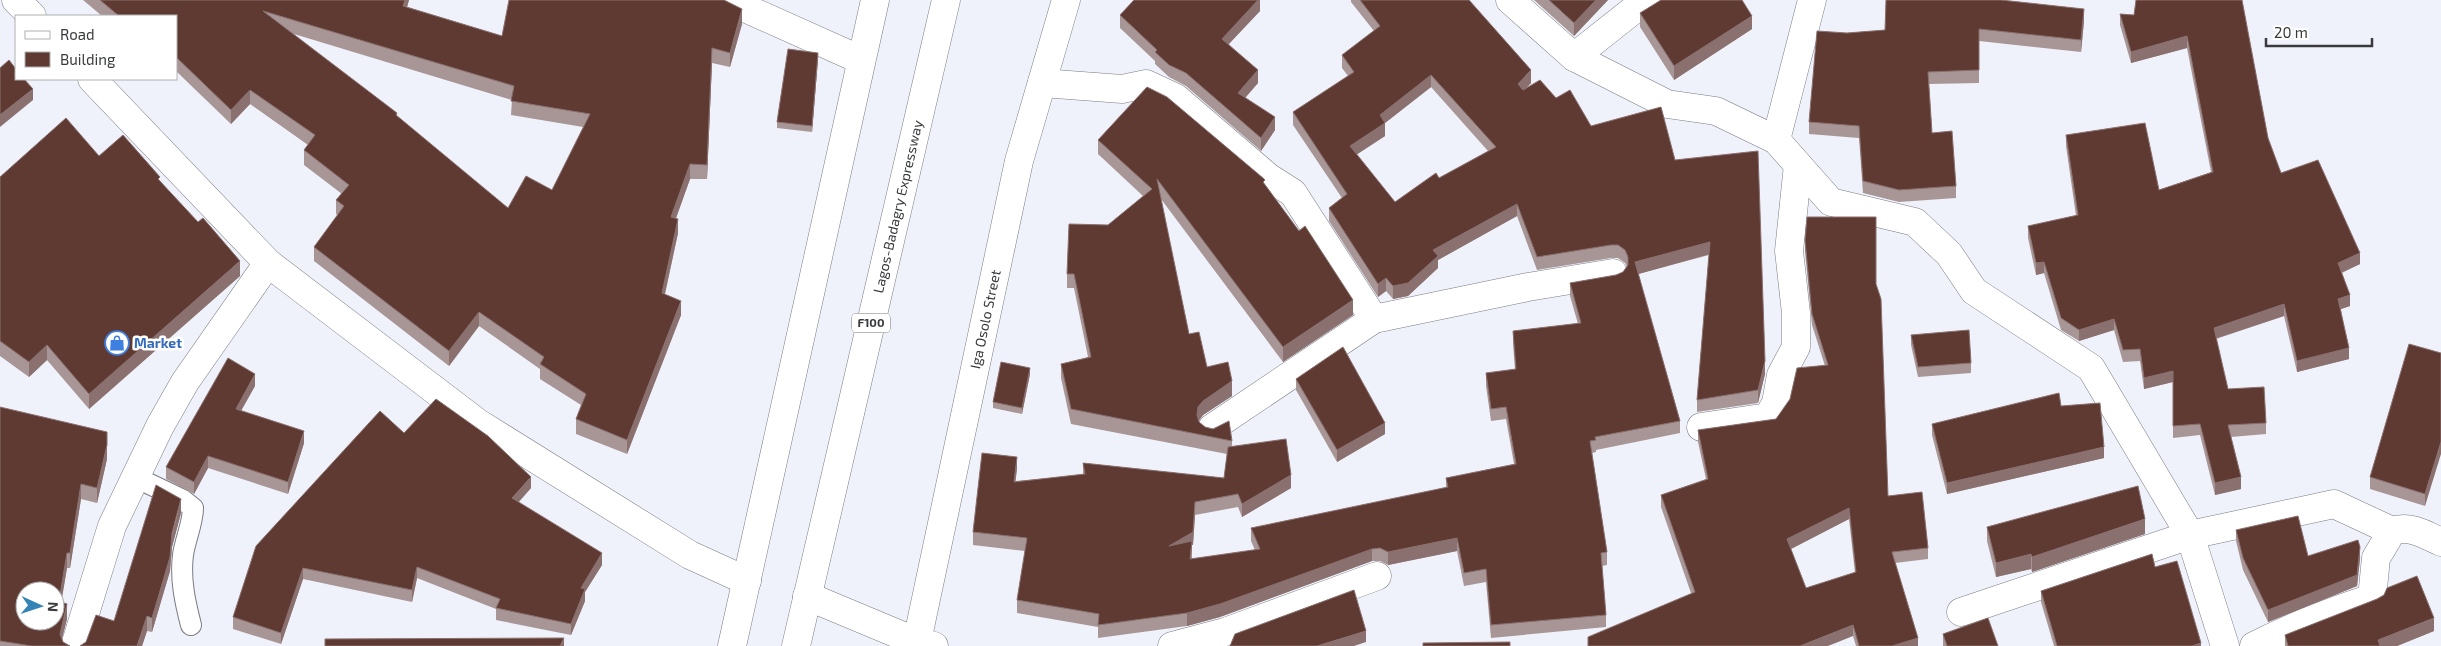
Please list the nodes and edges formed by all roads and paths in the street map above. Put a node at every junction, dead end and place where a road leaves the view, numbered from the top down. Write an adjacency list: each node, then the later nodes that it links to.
1 (16, 0): 9 (main road)
2 (727, 0): 11 (main road)
3 (875, 0): 11 (main road)
4 (946, 0): 27 (main road, Lagos-Badagry Expressway / F100)
5 (1066, 0): 13 (main road, Iga Osolo Street)
6 (1510, 0): 10 (main road)
7 (1646, 0): 10 (main road)
8 (1812, 0): 14 (main road)
9 (31, 15)
10 (1574, 57): 14 (main road)
11 (861, 60): 26 (main road)
12 (93, 80): 16 (main road)
13 (1042, 83): 18 (main road); 30 (main road, Iga Osolo Street)
14 (1776, 140): 15 (main road)
15 (1798, 165): 19 (main road); 23 (main road)
16 (268, 263): 21 (main road); 26 (main road)
17 (1613, 273): 18 (main road)
18 (1374, 320): 20 (main road)
19 (1701, 426)
20 (1212, 428)
21 (137, 478): 29 (lane); 31 (main road)
22 (2392, 531): 23 (main road); 24 (main road); 36 (main road)
23 (2190, 535): 28 (main road); 35 (main road)
24 (2441, 542)
25 (1377, 576): 34 (main road)
26 (747, 581): 32 (main road)
27 (807, 596): 30 (main road); 33 (main road, Lagos-Badagry Expressway / F100)
28 (1961, 612)
29 (191, 625)
30 (922, 645)
31 (75, 646)
32 (732, 646)
33 (796, 646)
34 (1172, 646)
35 (2225, 646)
36 (2254, 646)

